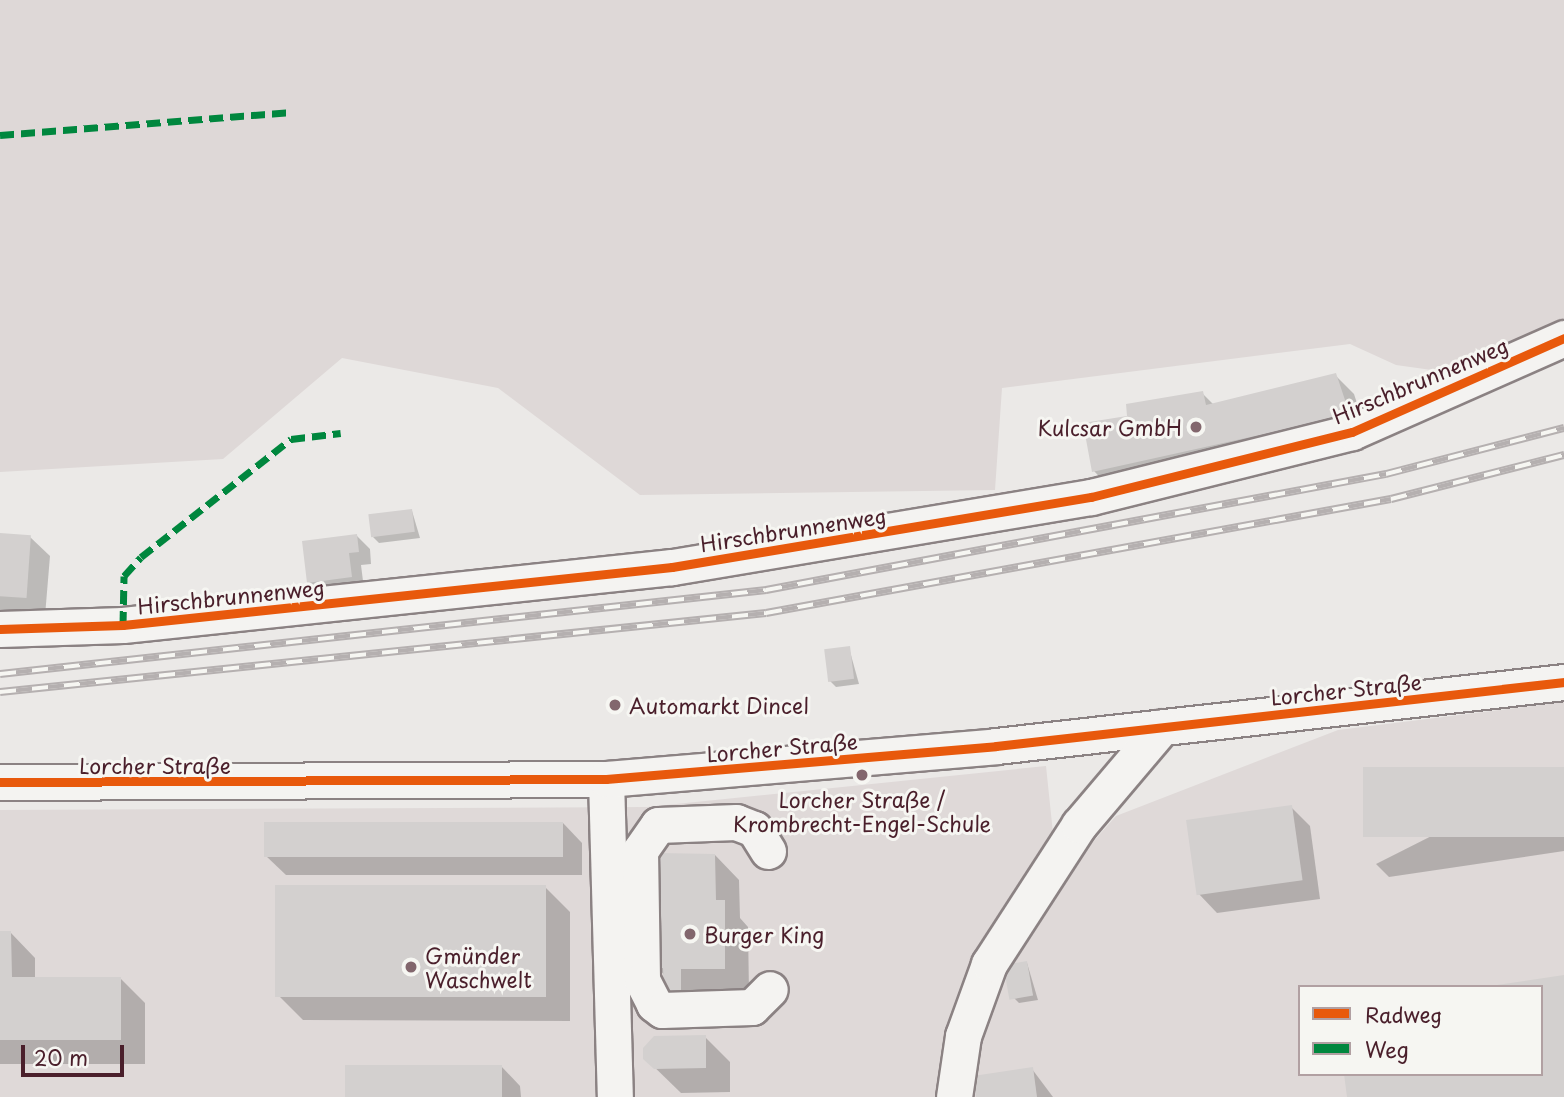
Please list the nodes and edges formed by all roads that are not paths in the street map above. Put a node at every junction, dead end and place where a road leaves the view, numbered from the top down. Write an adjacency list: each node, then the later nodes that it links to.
1 (1564, 338): 2 (street, Hirschbrunnenweg)
2 (0, 629)
3 (1564, 682): 4 (street, Lorcher Straße)
4 (1162, 727): 5 (street, Lorcher Straße); 10 (street)
5 (606, 779): 6 (street, Lorcher Straße); 9 (street)
6 (0, 782)
7 (768, 851): 8 (street)
8 (770, 989)
9 (615, 1097)
10 (954, 1097)

